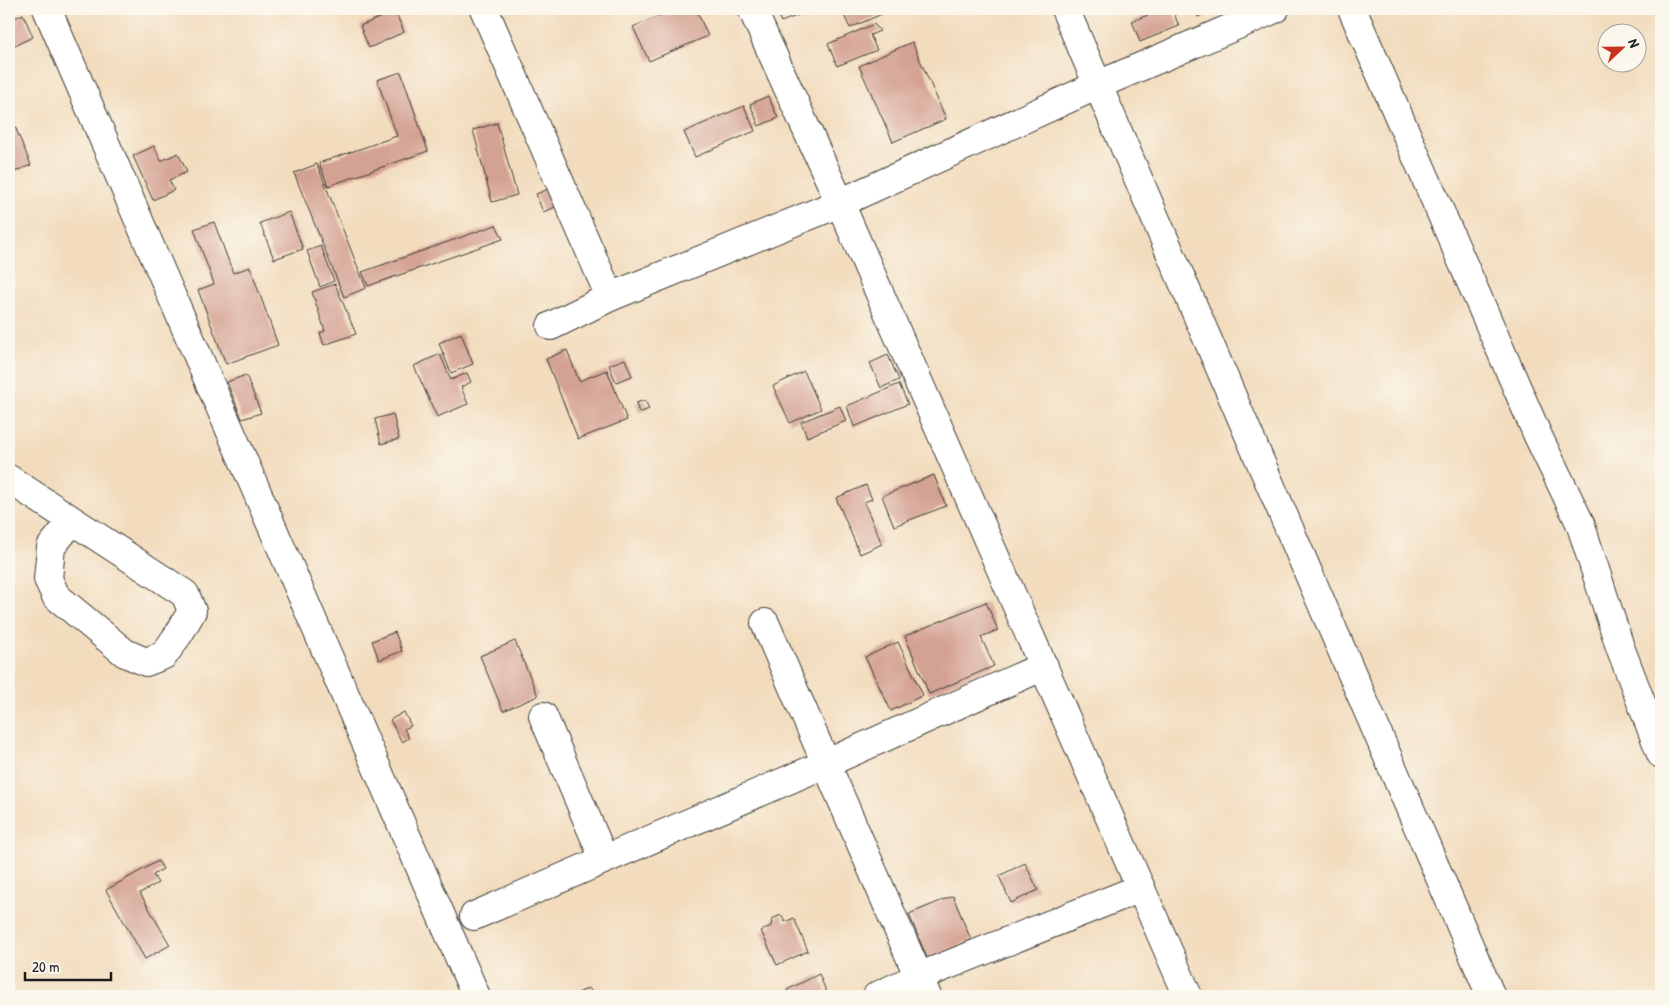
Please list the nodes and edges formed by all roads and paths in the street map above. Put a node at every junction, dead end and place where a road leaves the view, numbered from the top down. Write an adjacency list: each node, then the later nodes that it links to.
1 (47, 9): 22 (street)
2 (484, 9): 9 (street)
3 (752, 9): 8 (street)
4 (1065, 9): 7 (street)
5 (1275, 9): 7 (street)
6 (1352, 9): 16 (street)
7 (1098, 85): 8 (street); 25 (street)
8 (840, 203): 9 (street); 14 (street)
9 (610, 297): 10 (street)
10 (551, 326)
11 (9, 479): 12 (street)
12 (72, 521): 12 (street)
13 (765, 624): 17 (street)
14 (1044, 666): 17 (street); 19 (street)
15 (543, 716): 18 (street)
16 (1661, 754)
17 (825, 764): 18 (street); 21 (street)
18 (604, 859): 20 (street)
19 (1141, 888): 21 (street); 24 (street)
20 (474, 916)
21 (922, 987): 23 (street)
22 (476, 996)
23 (877, 996)
24 (1188, 996)
25 (1491, 996)

